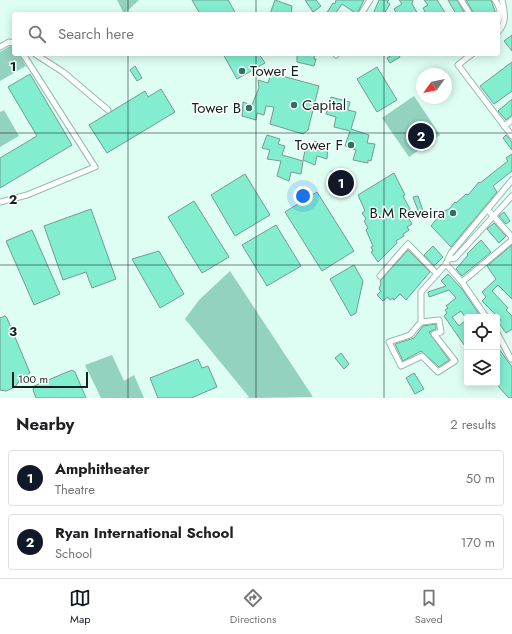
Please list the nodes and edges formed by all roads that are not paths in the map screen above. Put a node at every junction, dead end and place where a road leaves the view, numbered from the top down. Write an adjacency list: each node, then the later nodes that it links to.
1 (370, 0): 5 (street)
2 (462, 0): 6 (street)
3 (495, 0): 7 (street)
4 (502, 0): 8 (street)
5 (362, 12)
6 (469, 12)
7 (500, 17)
8 (500, 30)
9 (12, 43): 10 (street)
10 (0, 47)
11 (23, 56): 20 (street)
12 (38, 56): 14 (street)
13 (469, 56): 16 (street)
14 (108, 110)
15 (512, 120): 16 (street)
16 (504, 126): 17 (street)
17 (512, 136)
18 (512, 180): 21 (street)
19 (512, 196): 22 (street)
20 (0, 202)
21 (488, 210): 22 (street); 23 (street)
22 (494, 216): 23 (street); 26 (street)
23 (448, 261): 24 (street); 26 (street)
24 (437, 274): 25 (street); 28 (street)
25 (380, 276)
26 (462, 282): 27 (street)
27 (484, 314)
28 (420, 322): 28 (street)
29 (500, 339): 30 (street)
30 (511, 359)

